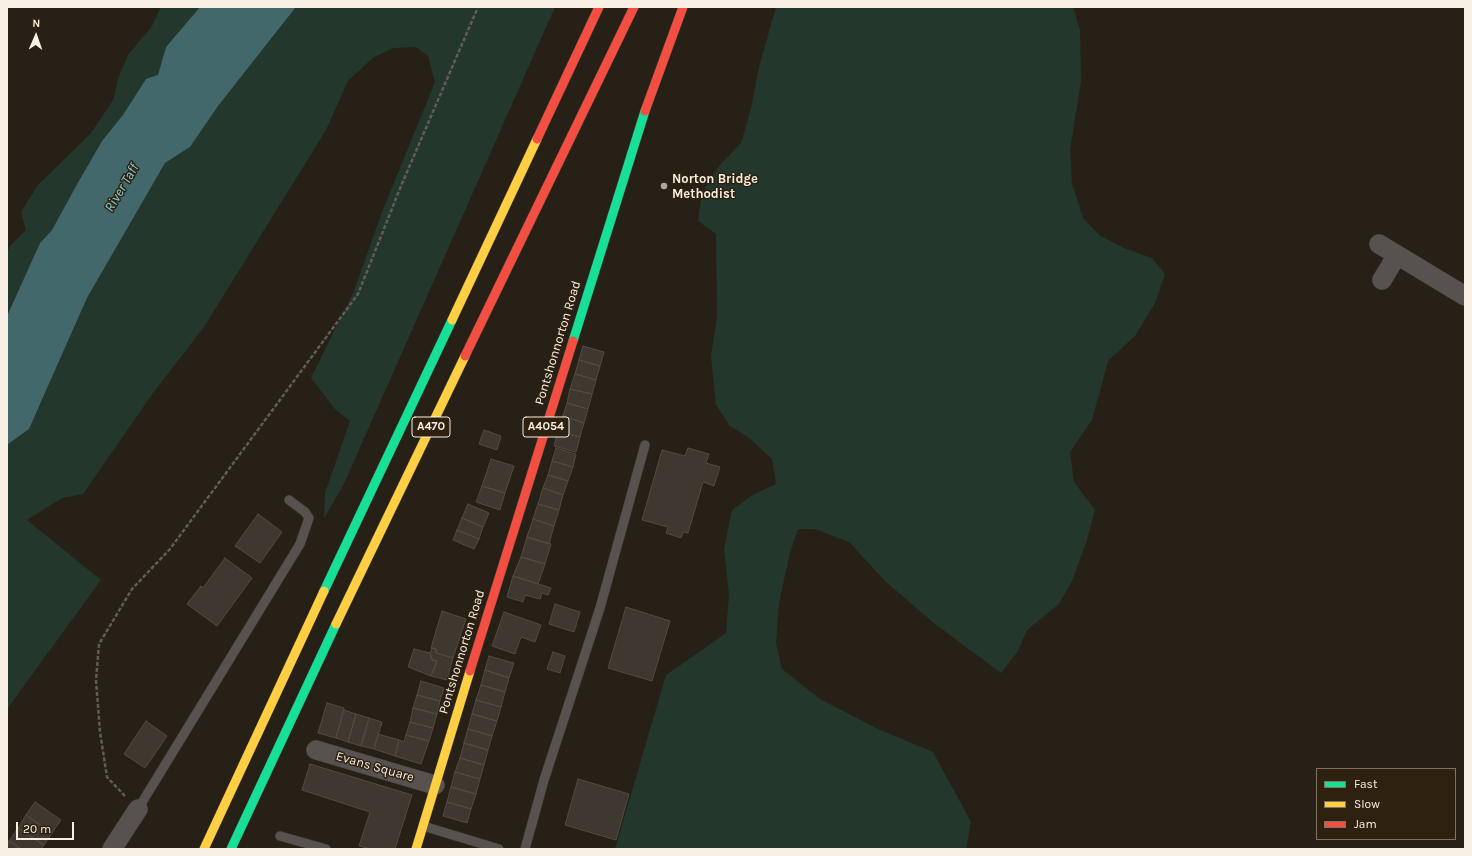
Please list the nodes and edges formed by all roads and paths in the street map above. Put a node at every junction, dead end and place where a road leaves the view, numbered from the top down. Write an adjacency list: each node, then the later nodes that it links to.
1 (478, 7): 13 (path)
2 (599, 7): 17 (main road, A470)
3 (634, 7): 18 (main road, A470)
4 (683, 7): 12 (main road, Pontshonnorton Road / A4054)
5 (1380, 244): 6 (street)
6 (1397, 255): 7 (street); 8 (street)
7 (1382, 280)
8 (1465, 296)
9 (646, 445): 22 (lane)
10 (289, 500): 13 (lane)
11 (316, 750): 12 (street, Evans Square)
12 (435, 785): 14 (main road, Pontshonnorton Road / A4054)
13 (138, 809): 16 (street)
14 (423, 826): 20 (main road, Pontshonnorton Road / A4054); 21 (lane)
15 (280, 836): 19 (lane)
16 (112, 849)
17 (204, 849)
18 (231, 849)
19 (326, 849)
20 (416, 849)
21 (499, 849)
22 (525, 849)

